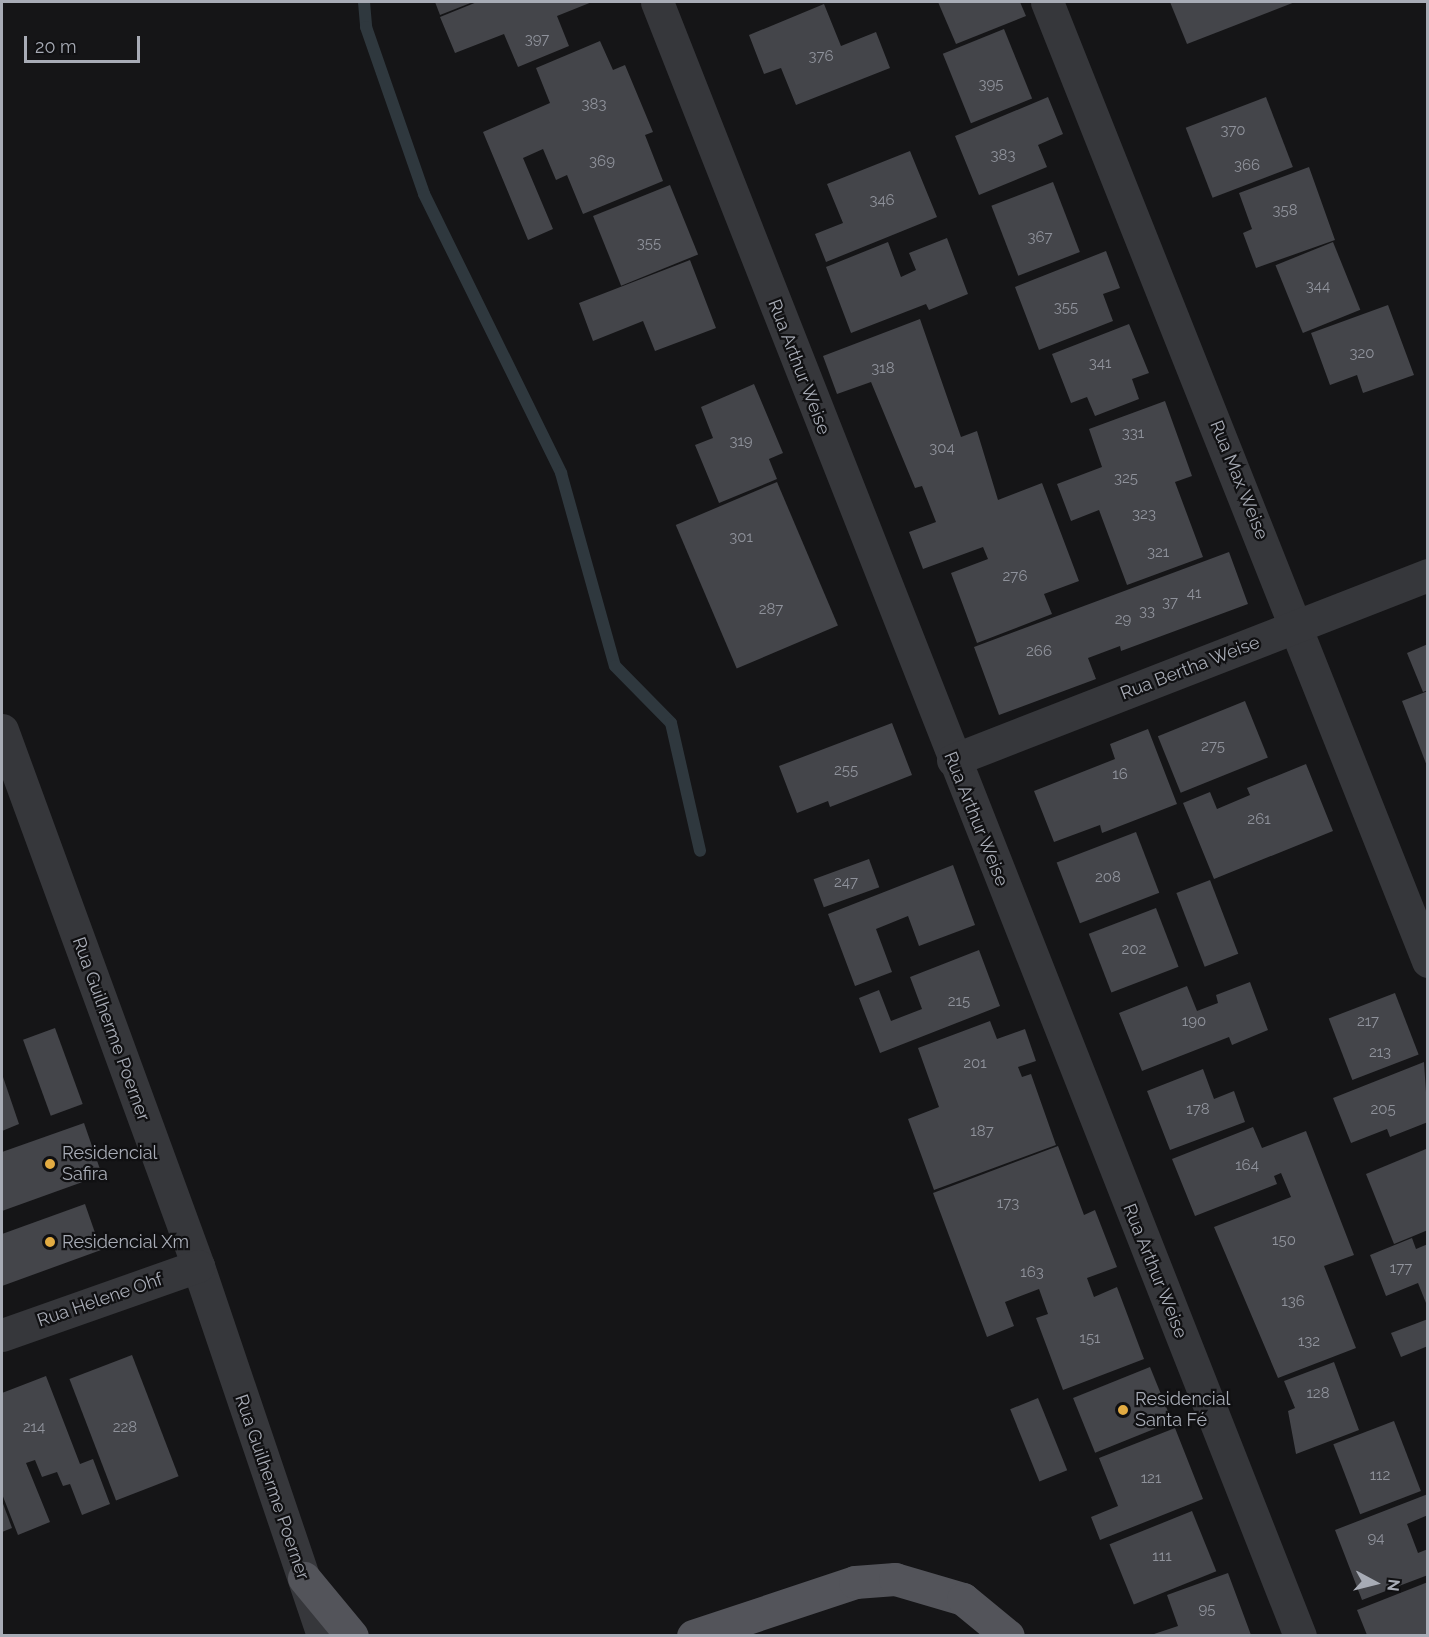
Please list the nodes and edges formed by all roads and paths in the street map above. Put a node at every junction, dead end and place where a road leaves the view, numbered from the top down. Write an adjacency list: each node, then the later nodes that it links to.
1 (657, 2): 6 (street, Rua Arthur Weise)
2 (1047, 2): 4 (street, Rua Max Weise)
3 (1428, 575): 4 (street, Rua Bertha Weise)
4 (1298, 625): 6 (street, Rua Bertha Weise); 7 (street, Rua Max Weise)
5 (2, 730): 8 (street, Rua Guilherme Poerner)
6 (952, 760): 15 (street, Rua Arthur Weise)
7 (1428, 960)
8 (198, 1266): 9 (street, Rua Helene Ohf); 10 (street, Rua Guilherme Poerner)
9 (2, 1335)
10 (304, 1578): 11 (street, Rua Guilherme Poerner); 12 (main road)
11 (323, 1635)
12 (352, 1635)
13 (693, 1635): 14 (main road)
14 (1008, 1635)
15 (1300, 1635)

